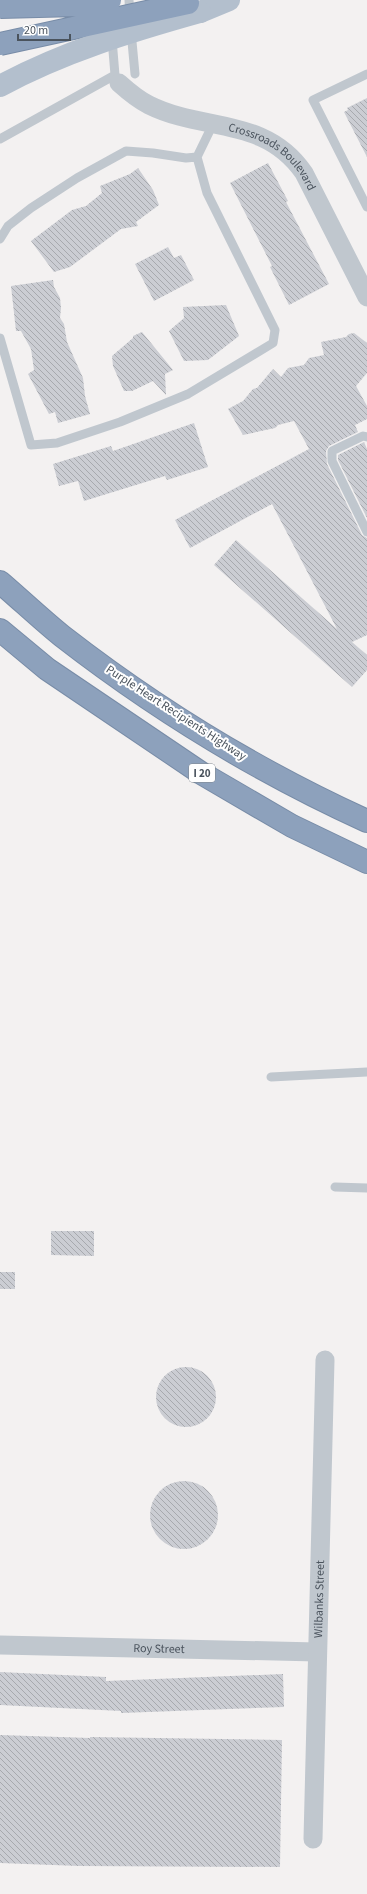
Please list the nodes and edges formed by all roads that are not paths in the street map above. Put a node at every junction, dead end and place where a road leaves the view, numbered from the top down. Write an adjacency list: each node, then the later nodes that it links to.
1 (109, 0): 5 (highway, bridge); 8 (lane)
2 (129, 0): 8 (lane)
3 (229, 0): 4 (main road)
4 (197, 5): 6 (highway, bridge); 9 (main road, bridge)
5 (0, 7)
6 (0, 44)
7 (367, 74): 13 (lane)
8 (123, 77): 10 (street, Crossroads Boulevard); 11 (lane)
9 (0, 86)
10 (213, 124): 12 (lane); 15 (street, Crossroads Boulevard)
11 (0, 139)
12 (197, 157): 14 (lane); 16 (lane)
13 (367, 207)
14 (0, 239)
15 (367, 297)
16 (0, 338)
17 (367, 437): 18 (lane)
18 (367, 532)
19 (0, 582): 21 (highway, Purple Heart Recipients Highway)
20 (0, 630): 22 (highway, I 20)
21 (367, 821)
22 (367, 862)
23 (367, 1072): 24 (lane)
24 (271, 1077)
25 (335, 1187): 26 (lane)
26 (367, 1188)
27 (325, 1360): 29 (street, Wilbanks Street)
28 (0, 1645): 29 (street, Roy Street)
29 (317, 1652): 30 (street, Wilbanks Street)
30 (313, 1839)

